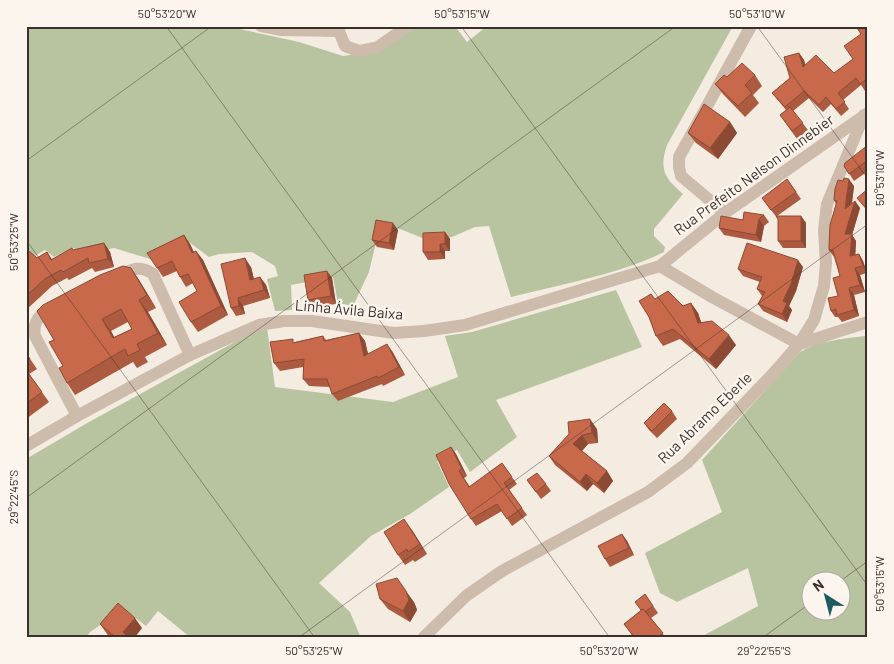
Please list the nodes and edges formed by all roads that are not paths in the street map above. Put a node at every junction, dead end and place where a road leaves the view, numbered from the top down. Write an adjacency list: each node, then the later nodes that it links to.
1 (261, 26): 4 (street)
2 (408, 26): 4 (street)
3 (751, 26): 6 (street)
4 (337, 28)
5 (866, 114): 6 (street, Rua Prefeito Nelson Dinnebier); 11 (street, Rua Abramo Eberle)
6 (725, 213): 7 (street, Rua Prefeito Nelson Dinnebier)
7 (660, 266): 11 (street); 12 (street, Linha Ávila Baixa)
8 (108, 279): 12 (street)
9 (63, 300): 13 (street)
10 (868, 322): 11 (street)
11 (799, 344): 15 (street, Rua Abramo Eberle)
12 (190, 355): 13 (street, Linha Ávila Baixa)
13 (77, 416): 14 (street, Linha Ávila Baixa)
14 (26, 446)
15 (423, 638)

